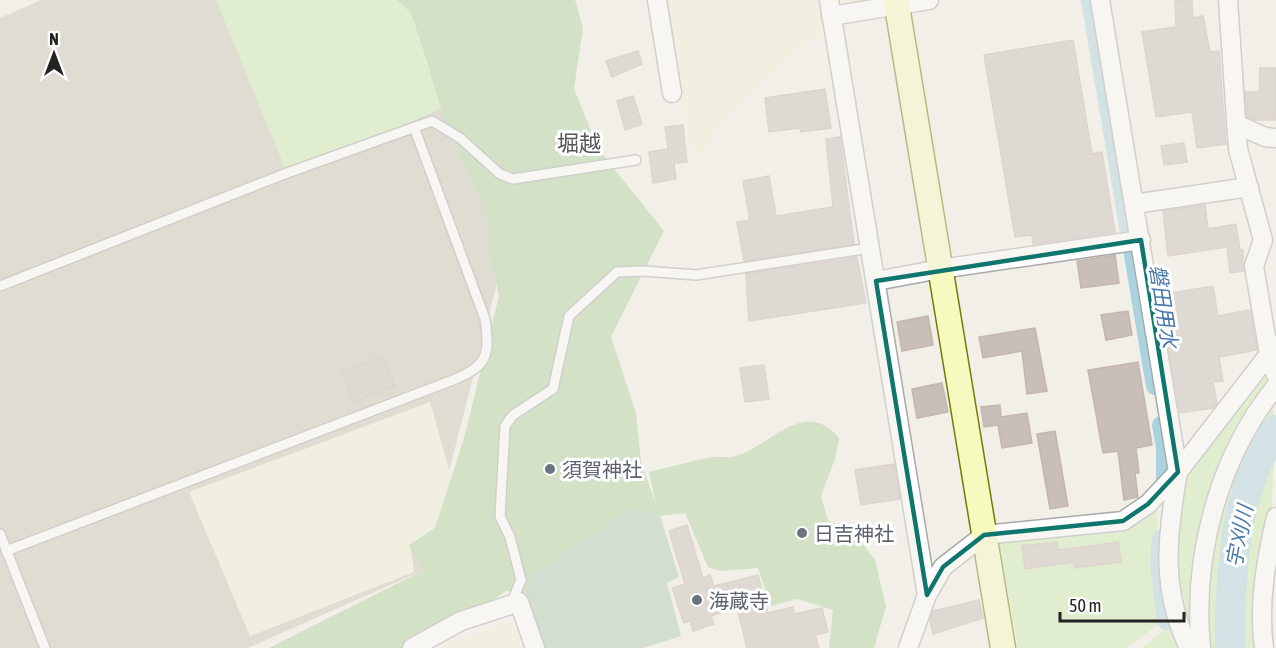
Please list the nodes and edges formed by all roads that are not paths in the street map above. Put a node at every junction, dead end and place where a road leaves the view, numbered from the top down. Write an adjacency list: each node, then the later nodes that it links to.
1 (657, 0): 7 (street)
2 (929, 0): 5 (street)
3 (1100, 0): 13 (street)
4 (1228, 0): 8 (street)
5 (896, 3): 6 (street); 16 (street)
6 (830, 8): 15 (street)
7 (672, 93)
8 (1236, 124): 10 (street); 12 (street)
9 (414, 127): 11 (lane); 18 (lane); 26 (lane)
10 (1276, 138)
11 (636, 160)
12 (1249, 187): 13 (street); 19 (street)
13 (1134, 204): 14 (street)
14 (1141, 240): 16 (street); 22 (street)
15 (870, 248): 17 (street); 28 (lane)
16 (940, 269): 17 (street); 25 (street)
17 (876, 281): 27 (street)
18 (0, 286)
19 (1273, 350): 20 (street); 22 (street)
20 (1276, 375)
21 (1276, 386): 35 (street)
22 (1178, 472): 25 (street); 34 (street)
23 (1276, 517): 36 (street)
24 (0, 534): 26 (lane)
25 (984, 535): 27 (street); 33 (street)
26 (6, 551): 29 (lane)
27 (927, 595): 32 (street)
28 (511, 604): 30 (street); 31 (street)
29 (45, 648)
30 (412, 648)
31 (535, 648)
32 (908, 648)
33 (1003, 648)
34 (1189, 648)
35 (1201, 648)
36 (1264, 648)

